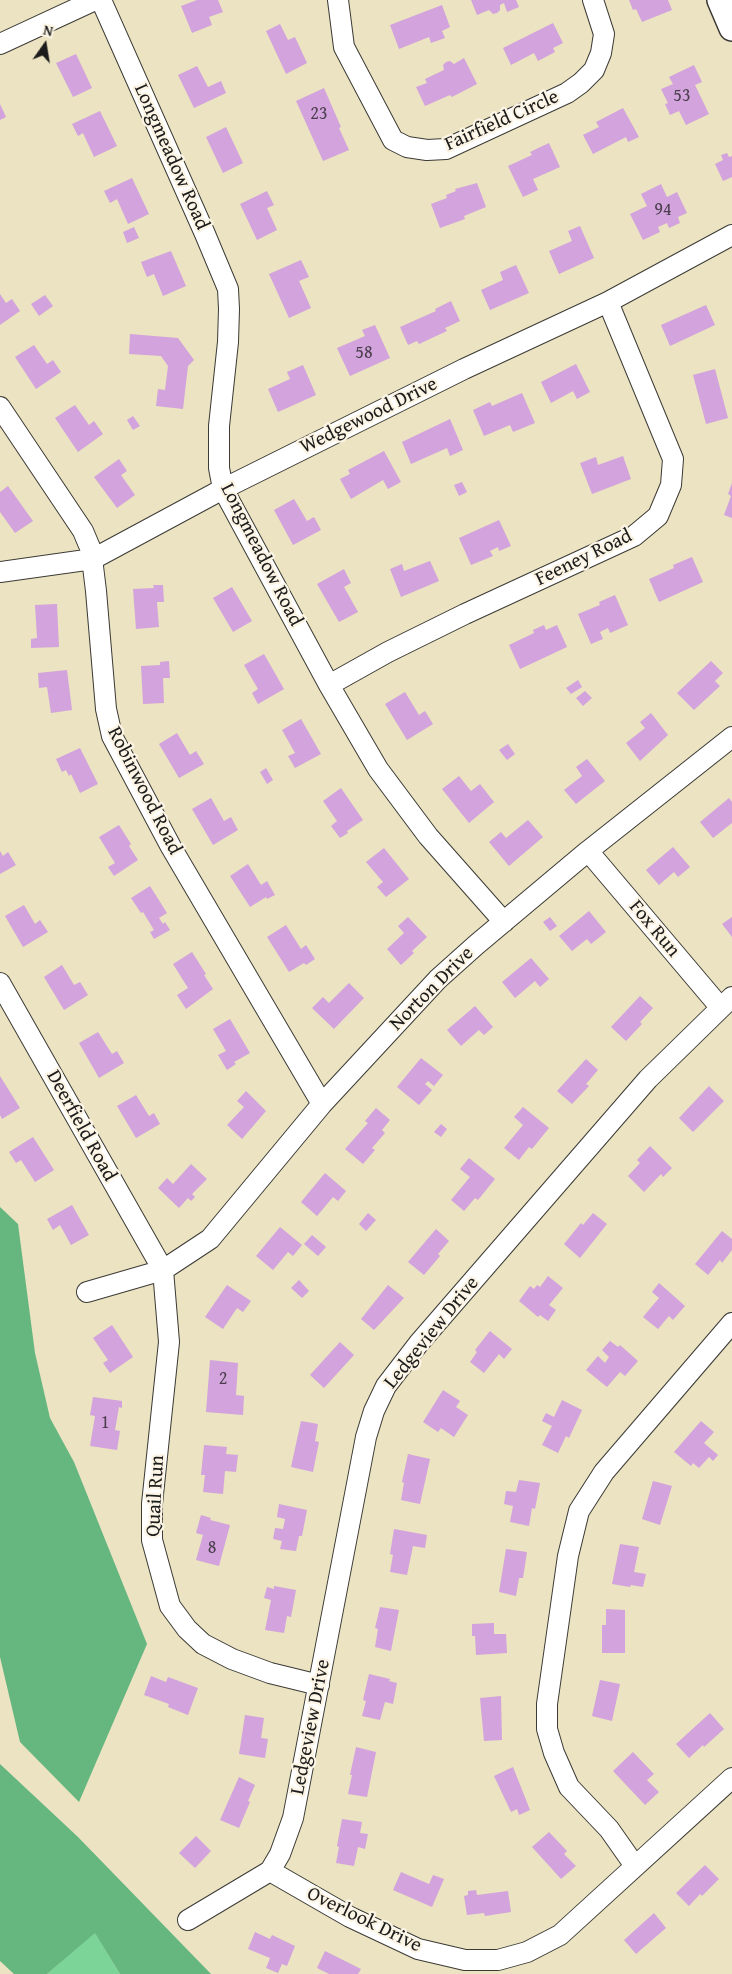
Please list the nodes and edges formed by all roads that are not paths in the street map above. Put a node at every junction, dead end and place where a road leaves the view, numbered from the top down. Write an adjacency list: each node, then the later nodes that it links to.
1 (95, 0): 7 (street)
2 (101, 0): 11 (street, Longmeadow Road)
3 (338, 0): 4 (street, Fairfield Circle)
4 (594, 0)
5 (720, 0): 6 (main road)
6 (732, 28)
7 (0, 44)
8 (732, 235): 9 (street, Wedgewood Drive)
9 (608, 302): 11 (street, Wedgewood Drive); 14 (street, Feeney Road)
10 (0, 407): 12 (street, Robinwood Road)
11 (223, 488): 12 (street, Wedgewood Drive); 14 (street, Longmeadow Road)
12 (93, 559): 13 (street, Wedgewood Drive); 20 (street, Robinwood Road)
13 (0, 572)
14 (329, 685): 17 (street, Longmeadow Road)
15 (732, 737): 16 (street, Norton Drive)
16 (588, 851): 17 (street, Norton Drive); 19 (street, Fox Run)
17 (504, 922): 20 (street, Norton Drive)
18 (0, 983): 21 (street, Deerfield Road)
19 (726, 1002): 24 (street, Ledgeview Drive)
20 (322, 1104): 21 (street, Norton Drive)
21 (162, 1270): 22 (street, Norton Drive); 24 (street, Quail Run)
22 (87, 1292)
23 (732, 1323): 26 (street)
24 (319, 1685): 27 (street, Ledgeview Drive)
25 (732, 1778): 26 (street, Overlook Drive)
26 (636, 1866): 27 (street, Overlook Drive)
27 (270, 1871): 28 (street)
28 (188, 1920)

